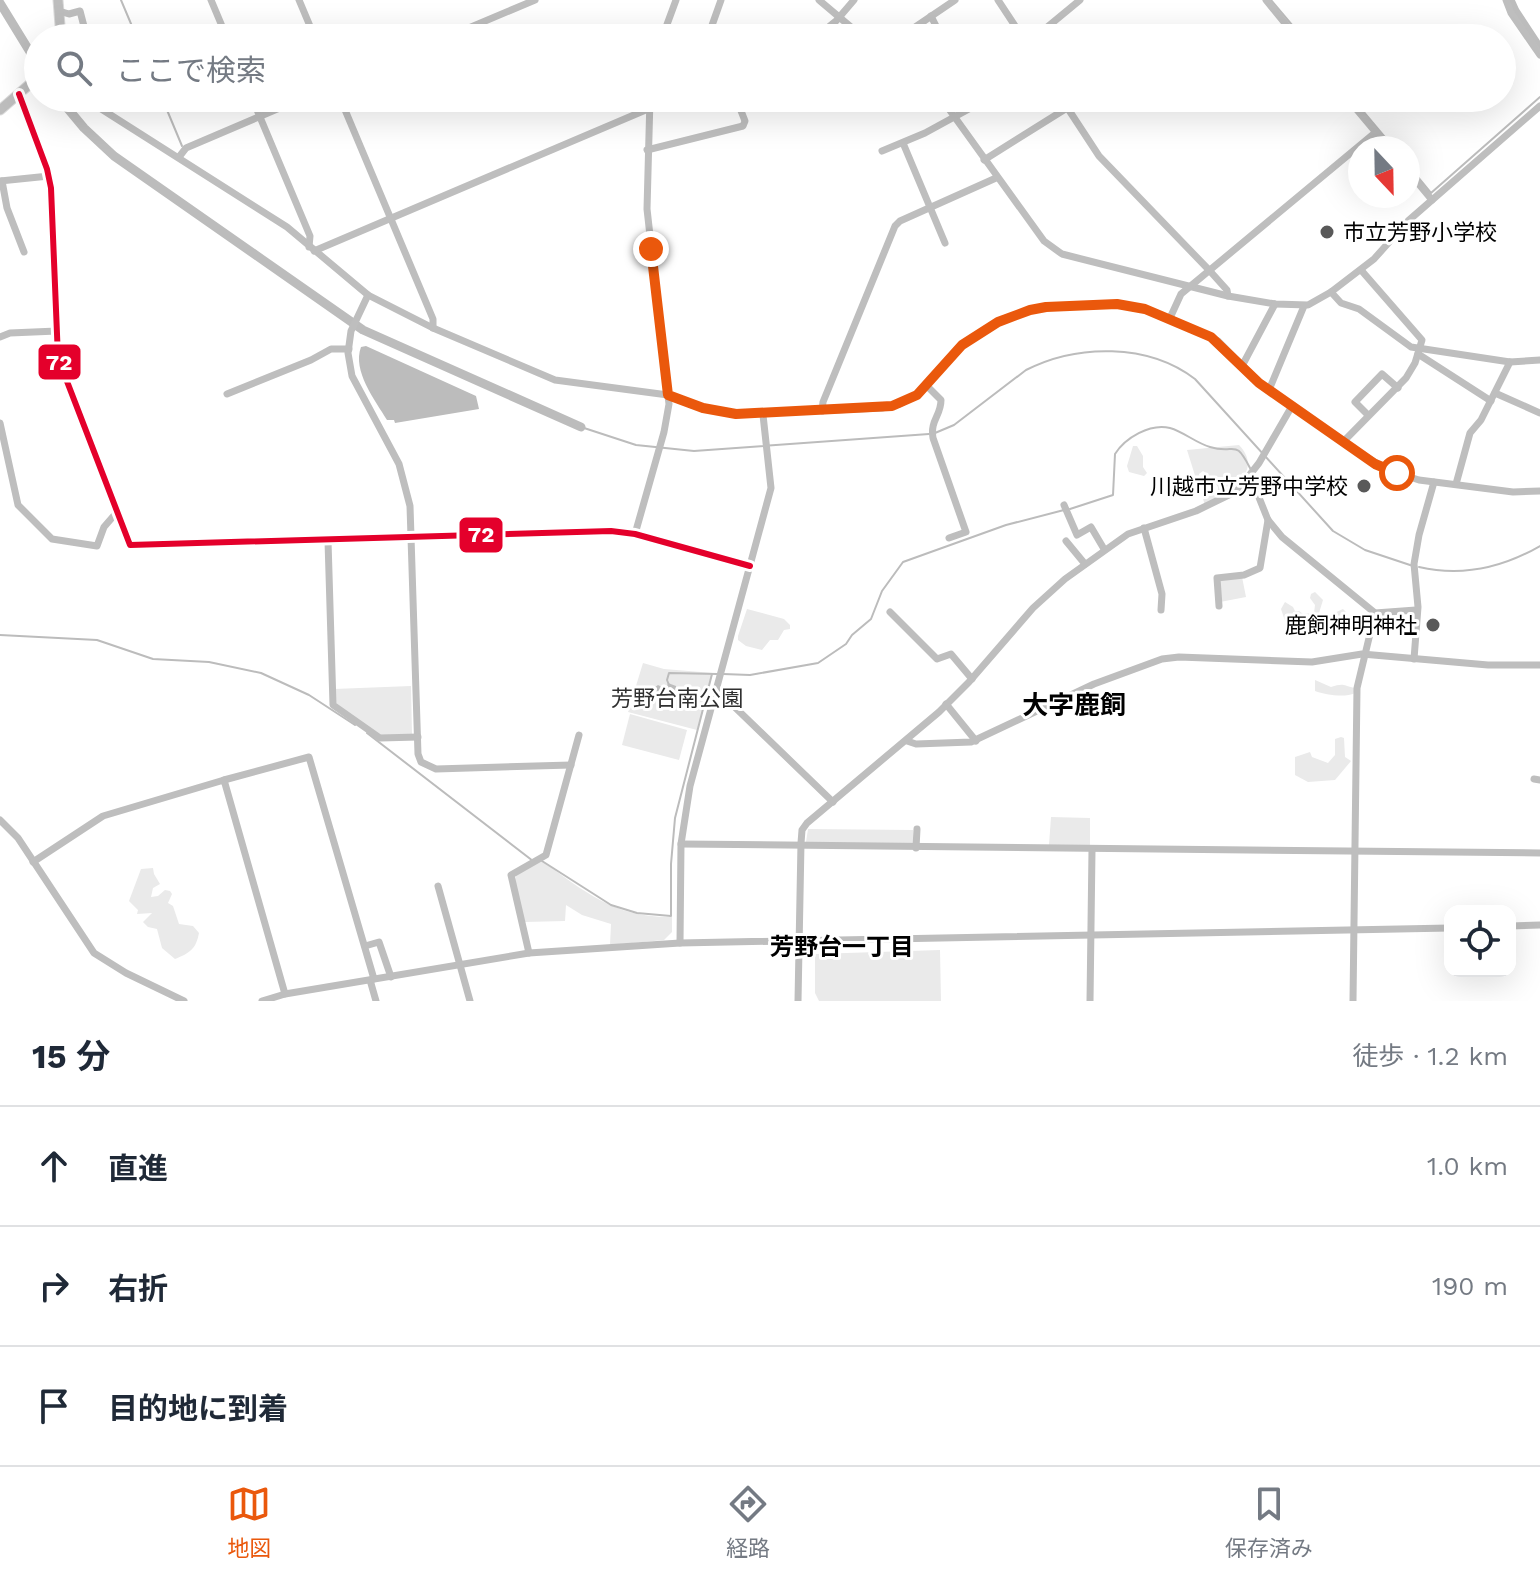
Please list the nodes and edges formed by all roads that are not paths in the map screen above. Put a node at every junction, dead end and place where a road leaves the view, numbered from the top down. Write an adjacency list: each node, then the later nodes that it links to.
1 (211, 0): 17 (street)
2 (299, 0): 18 (street)
3 (535, 0): 19 (street)
4 (676, 0): 20 (street)
5 (721, 0): 21 (street)
6 (819, 0): 15 (street)
7 (854, 0): 15 (street)
8 (955, 0): 14 (street)
9 (998, 0): 26 (street)
10 (1080, 0): 27 (street)
11 (1266, 0): 28 (street)
12 (1506, 0): 29 (street)
13 (59, 5): 16 (street)
14 (931, 16): 24 (street); 25 (street)
15 (839, 17): 22 (street); 23 (street)
16 (83, 24)
17 (221, 24)
18 (309, 24)
19 (478, 24)
20 (667, 24)
21 (712, 24)
22 (831, 24)
23 (847, 24)
24 (919, 24)
25 (935, 24)
26 (1014, 24)
27 (1051, 24)
28 (1286, 24)
29 (1540, 55)
30 (24, 90): 31 (main road)
31 (19, 94): 33 (street); 34 (main road)
32 (1540, 106): 61 (street)
33 (24, 108)
34 (0, 110)
35 (26, 112): 57 (street)
36 (107, 112): 55 (street)
37 (258, 112): 48 (street)
38 (270, 112): 48 (street)
39 (346, 112): 63 (street)
40 (641, 112): 63 (street)
41 (648, 112): 53 (street)
42 (741, 112): 53 (street)
43 (951, 112): 49 (street)
44 (963, 112): 49 (street)
45 (1061, 112): 56 (street)
46 (1070, 112): 67 (street)
47 (1359, 112): 50 (street)
48 (260, 116): 55 (street); 65 (street)
49 (954, 117): 52 (street); 56 (street)
50 (1376, 132): 51 (street); 67 (street)
51 (1379, 136)
52 (903, 143): 54 (street); 62 (street)
53 (647, 150): 88 (street)
54 (882, 151)
55 (179, 157): 65 (street)
56 (984, 160): 58 (street)
57 (49, 176): 59 (street); 77 (street)
58 (996, 178): 62 (street); 69 (street)
59 (1, 181): 66 (street)
60 (1420, 186): 61 (street)
61 (1432, 200): 68 (street)
62 (930, 209): 64 (street); 91 (street)
63 (391, 217): 65 (street); 76 (street)
64 (945, 243)
65 (311, 249): 71 (street)
66 (24, 252)
67 (1209, 270): 69 (street); 72 (street)
68 (1361, 270): 70 (street); 80 (street)
69 (1190, 286): 72 (street); 75 (street)
70 (1331, 292): 74 (street); 80 (street)
71 (368, 295): 76 (street); 79 (street)
72 (1228, 296): 73 (street)
73 (1275, 304): 74 (street); 83 (street)
74 (1304, 306): 86 (street)
75 (1170, 318): 83 (street); 84 (street)
76 (433, 328): 88 (street)
77 (57, 331): 78 (street); 102 (street)
78 (0, 337)
79 (349, 349): 87 (street); 106 (street)
80 (1418, 352): 82 (street); 85 (street); 89 (street)
81 (1540, 360): 82 (street)
82 (1510, 362): 89 (street)
83 (1242, 366): 86 (street)
84 (926, 385): 91 (street); 107 (street)
85 (1398, 388): 94 (street); 94 (street)
86 (1269, 390): 90 (street)
87 (227, 394)
88 (668, 395): 93 (street); 105 (street)
89 (1493, 397): 92 (street); 99 (street)
90 (1292, 406): 96 (street); 98 (street)
91 (822, 411): 93 (street)
92 (1540, 413)
93 (763, 415): 112 (street)
94 (1368, 415): 96 (street)
95 (0, 423): 102 (street)
96 (1343, 442): 97 (street)
97 (1434, 482): 99 (street); 115 (street)
98 (1246, 483): 103 (street); 104 (street)
99 (1456, 484): 100 (street)
100 (1540, 491)
101 (1064, 505): 110 (street)
102 (117, 512): 108 (street)
103 (1268, 520): 113 (street); 117 (street)
104 (1144, 528): 110 (street); 114 (street)
105 (635, 534): 106 (street); 112 (street)
106 (412, 537): 108 (street); 125 (street)
107 (949, 538)
108 (328, 541): 125 (street)
109 (1066, 541): 111 (street)
110 (1104, 549): 111 (street)
111 (1085, 564): 121 (street)
112 (750, 566): 122 (street)
113 (1219, 606)
114 (1161, 610)
115 (1416, 610): 117 (street); 119 (street)
116 (890, 612): 121 (street)
117 (1375, 613): 118 (street)
118 (1365, 655): 119 (street); 127 (street); 137 (street)
119 (1414, 659): 120 (street)
120 (1540, 665)
121 (972, 679): 123 (street)
122 (716, 689): 130 (street); 133 (street)
123 (946, 704): 126 (street); 127 (street)
124 (579, 735): 128 (street)
125 (418, 737): 128 (street)
126 (907, 741): 127 (street); 130 (street)
127 (976, 741)
128 (571, 765): 149 (street)
129 (224, 780): 139 (street); 148 (street); 153 (street)
130 (833, 802): 134 (street)
131 (0, 820): 139 (street)
132 (917, 829): 135 (street)
133 (681, 844): 134 (street); 147 (street)
134 (800, 847): 135 (street); 146 (street)
135 (916, 848): 136 (street)
136 (1092, 850): 137 (street); 145 (street)
137 (1355, 852): 138 (street); 144 (street)
138 (1540, 853)
139 (33, 862): 154 (street)
140 (438, 886): 150 (street)
141 (1540, 925): 142 (street)
142 (1516, 926)
143 (1444, 928): 144 (street)
144 (1354, 930): 145 (street); 160 (street)
145 (1091, 935): 146 (street); 159 (street)
146 (800, 940): 147 (street); 158 (street)
147 (680, 943): 149 (street)
148 (365, 946): 151 (street); 152 (street)
149 (529, 953): 150 (street)
150 (460, 963): 151 (street); 157 (street)
151 (391, 977): 152 (street)
152 (372, 980): 153 (street); 156 (street)
153 (285, 994): 155 (street)
154 (184, 1001)
155 (262, 1001)
156 (376, 1001)
157 (470, 1001)
158 (798, 1001)
159 (1090, 1001)
160 (1353, 1001)

